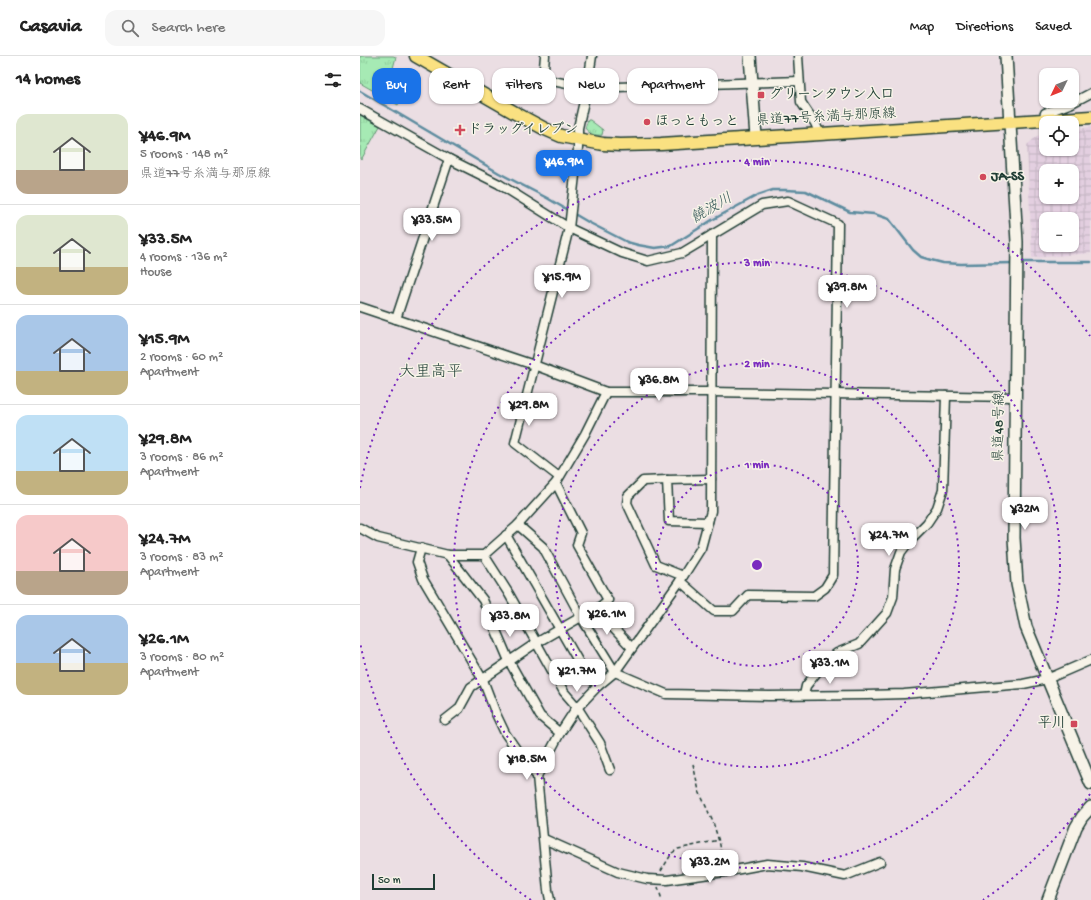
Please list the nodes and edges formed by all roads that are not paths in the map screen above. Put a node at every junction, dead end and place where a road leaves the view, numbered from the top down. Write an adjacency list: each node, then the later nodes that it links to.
1 (416, 56): 22 (main road, 県道77号糸満与那原線)
2 (545, 56): 10 (street)
3 (592, 56): 7 (street)
4 (750, 56): 9 (main road)
5 (798, 56): 8 (street)
6 (1006, 56): 19 (main road, 県道48号線)
7 (590, 68)
8 (799, 81): 9 (street); 20 (street)
9 (753, 82): 11 (street); 21 (main road)
10 (564, 83)
11 (619, 87)
12 (1091, 93): 15 (street)
13 (583, 104): 22 (street)
14 (360, 109): 23 (street)
15 (1044, 116)
16 (1091, 117): 17 (main road, 県道77号糸満与那原線)
17 (1079, 118)
18 (1039, 120): 19 (main road, 県道77号糸満与那原線)
19 (1010, 123): 20 (main road, 県道77号糸満与那原線); 33 (main road, 県道48号線)
20 (820, 134): 21 (main road, 県道77号糸満与那原線)
21 (756, 137): 22 (main road, 県道77号糸満与那原線)
22 (579, 140): 24 (street)
23 (449, 159): 24 (street); 27 (street)
24 (569, 228): 25 (street); 28 (street)
25 (712, 235): 30 (street); 31 (street)
26 (360, 307): 27 (street)
27 (396, 319): 28 (street)
28 (534, 365): 29 (street); 35 (street)
29 (606, 392): 30 (street); 35 (street)
30 (712, 392): 31 (street); 34 (street)
31 (835, 394): 32 (street); 44 (street)
32 (946, 396): 33 (street); 56 (street)
33 (1015, 397): 53 (main road, 県道48号線)
34 (711, 479): 36 (street); 37 (street)
35 (557, 480): 38 (street); 45 (street)
36 (667, 480): 37 (street); 44 (street)
37 (708, 522): 44 (street)
38 (518, 525): 40 (street); 46 (street)
39 (360, 528): 41 (street)
40 (506, 535): 43 (street); 47 (street)
41 (421, 548): 42 (street); 54 (street)
42 (448, 555): 43 (street); 51 (street)
43 (484, 555): 48 (street)
44 (682, 578): 49 (street)
45 (596, 610): 46 (street); 49 (street)
46 (581, 617): 47 (street); 52 (street)
47 (560, 629): 48 (street); 55 (street)
48 (536, 643): 51 (street); 57 (street)
49 (632, 648): 52 (street)
50 (1091, 660): 53 (street)
51 (509, 661): 54 (street); 59 (street)
52 (615, 672): 55 (street); 56 (street)
53 (1047, 679): 56 (street); 62 (main road, 県道48号線)
54 (483, 680): 58 (street); 61 (street)
55 (598, 686): 57 (street)
56 (804, 695)
57 (577, 707): 59 (street); 60 (street)
58 (445, 720)
59 (560, 733): 61 (street)
60 (610, 770)
61 (537, 776): 64 (street)
62 (1091, 784)
63 (1091, 807): 67 (main road)
64 (544, 839): 65 (street); 66 (street)
65 (880, 862)
66 (550, 900)
67 (1048, 900)

